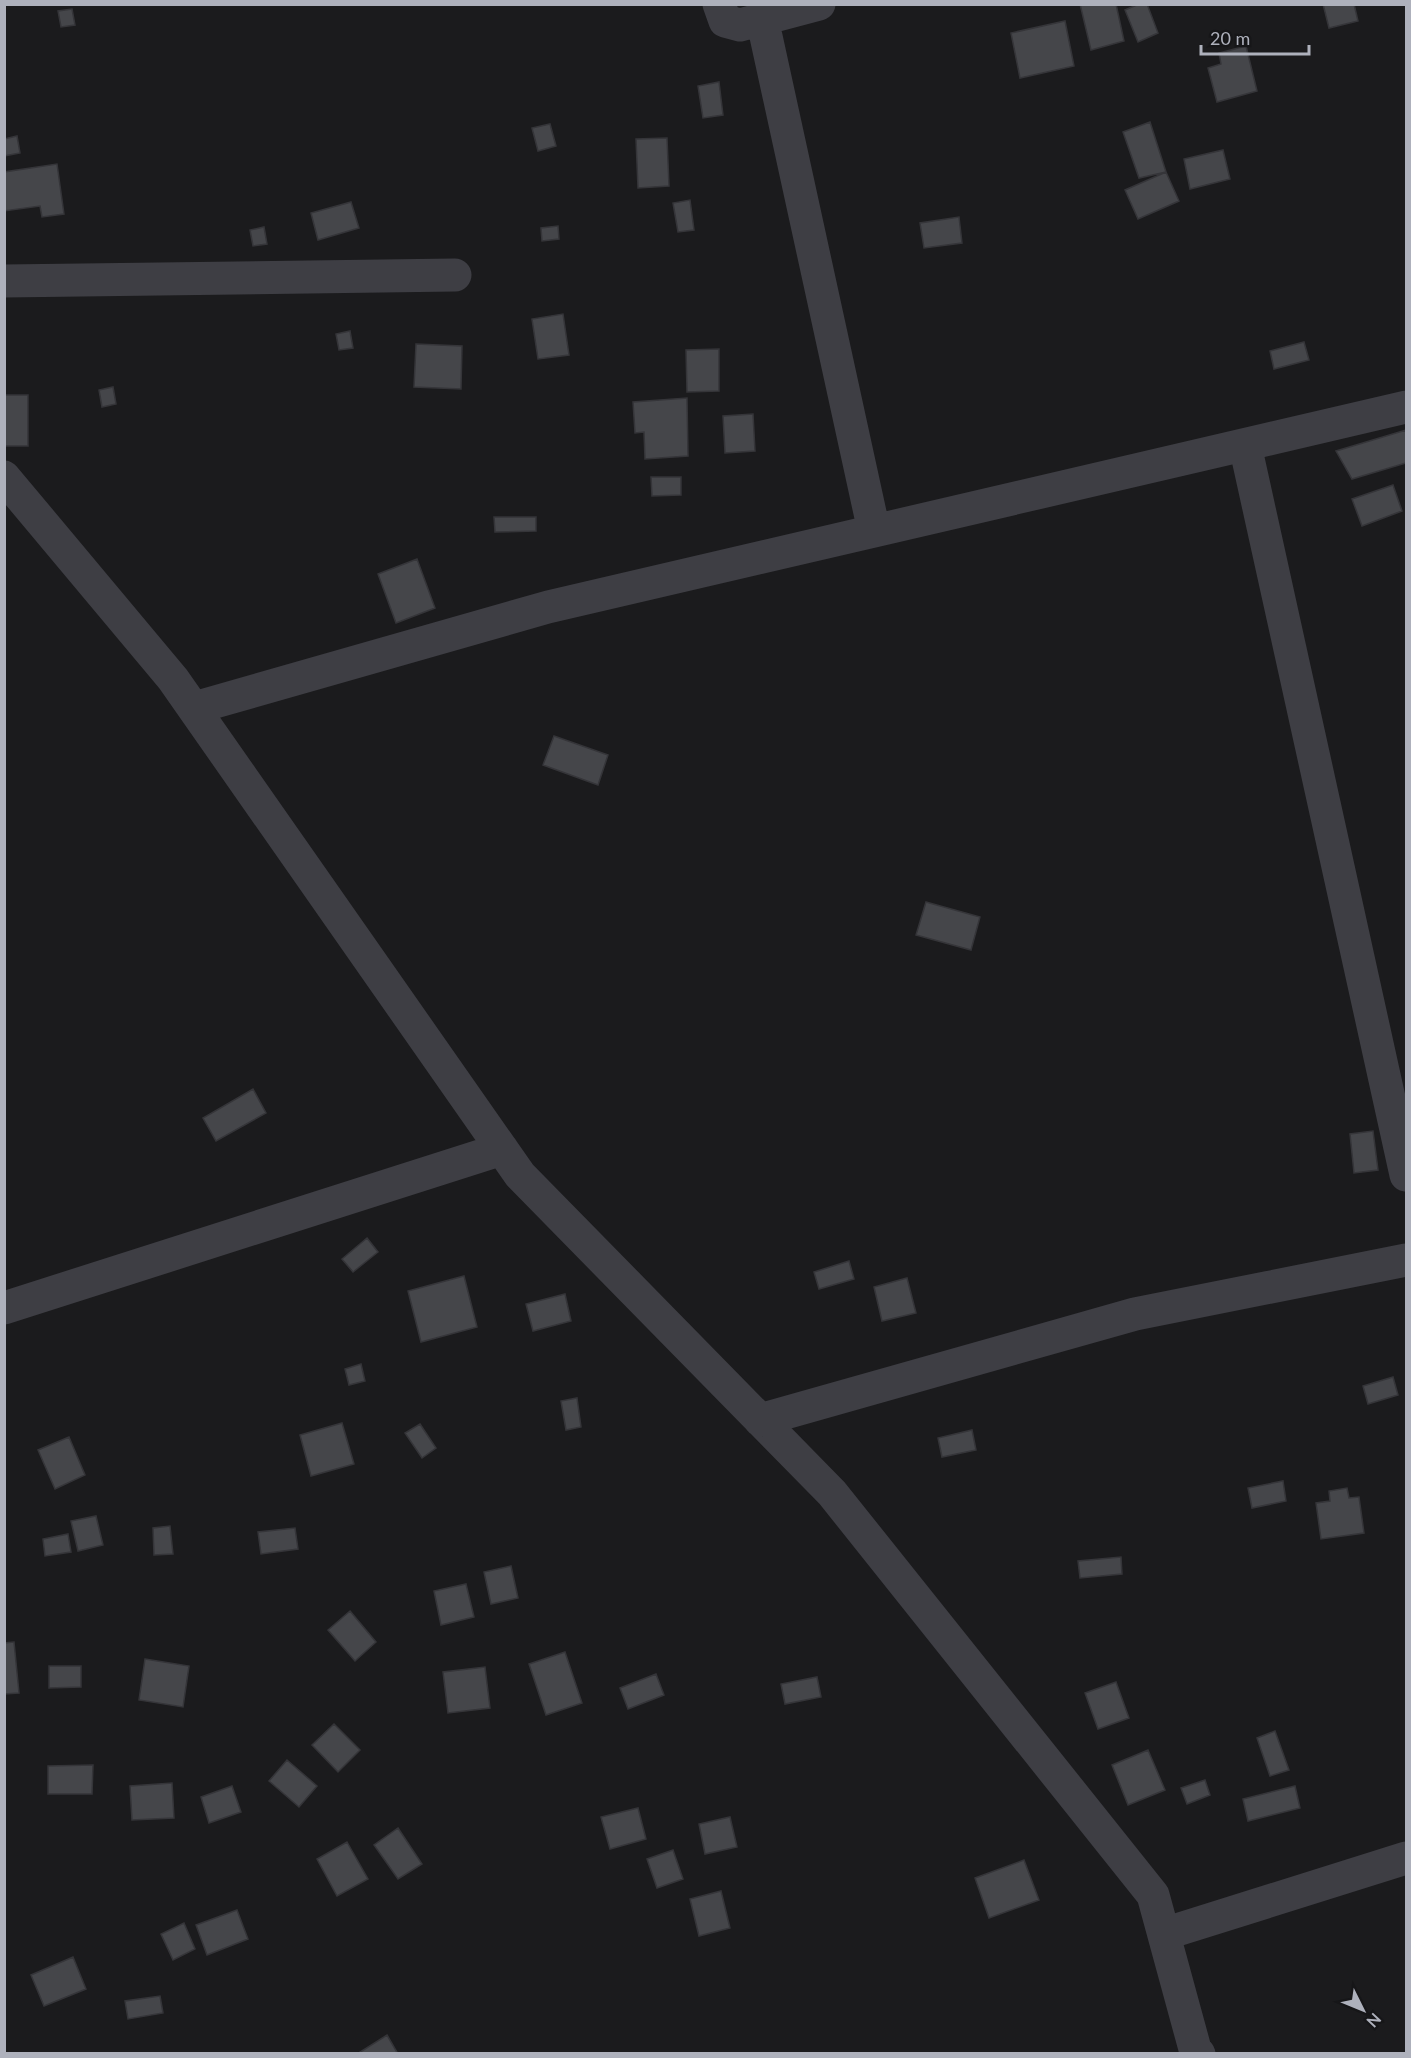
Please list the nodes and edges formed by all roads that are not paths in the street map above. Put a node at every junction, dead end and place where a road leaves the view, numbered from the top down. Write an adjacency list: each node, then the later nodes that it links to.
1 (719, 4): 3 (street)
2 (819, 4): 3 (street)
3 (762, 18): 9 (street)
4 (455, 275): 5 (street)
5 (4, 281)
6 (1407, 408): 7 (street)
7 (1245, 445): 9 (street); 12 (street)
8 (4, 477): 10 (street)
9 (874, 531): 10 (street)
10 (194, 708): 11 (street)
11 (502, 1149): 14 (street); 15 (street)
12 (1407, 1175)
13 (1407, 1260): 15 (street)
14 (4, 1308)
15 (760, 1420): 17 (street)
16 (1407, 1858): 17 (street)
17 (1164, 1934): 18 (street)
18 (1199, 2054)

